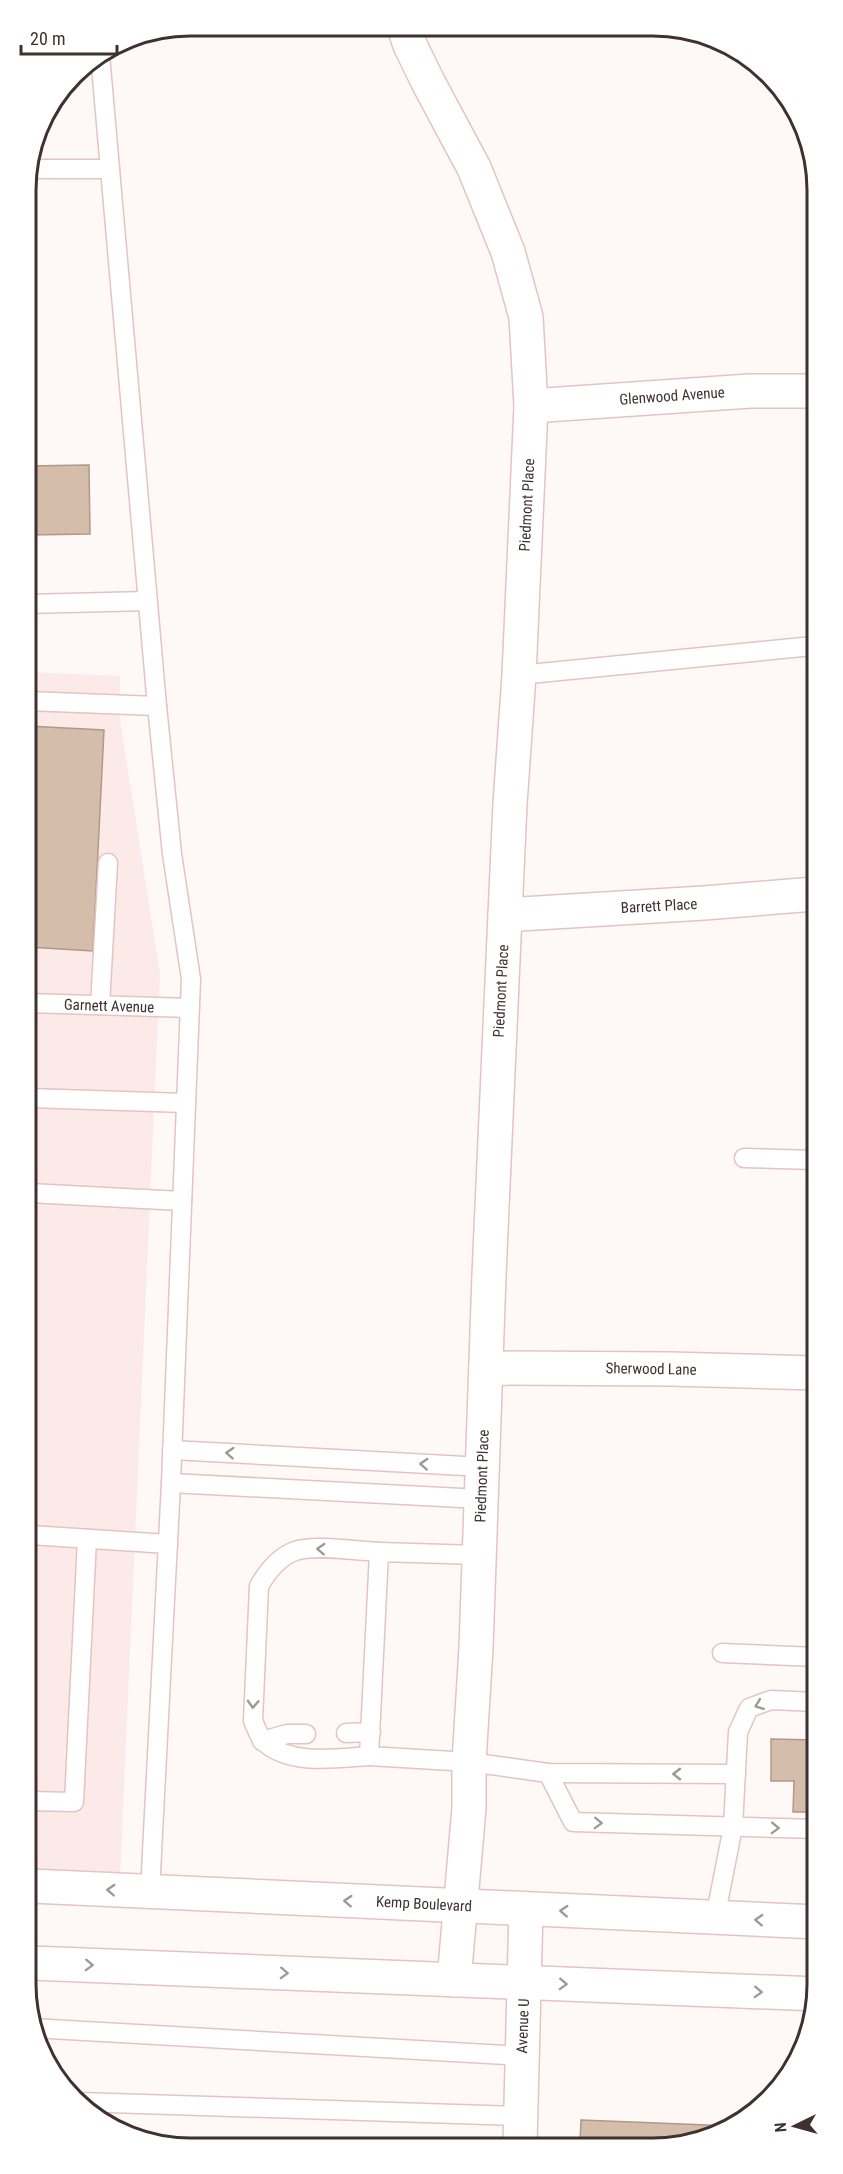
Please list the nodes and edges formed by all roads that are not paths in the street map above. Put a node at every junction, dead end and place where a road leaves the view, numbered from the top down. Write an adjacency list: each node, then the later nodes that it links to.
1 (407, 36): 6 (street, Piedmont Place)
2 (101, 65): 4 (lane)
3 (37, 169): 4 (lane)
4 (110, 169): 7 (lane)
5 (807, 391): 6 (street, Glenwood Avenue)
6 (531, 406): 10 (street, Piedmont Place)
7 (147, 601): 8 (lane); 12 (lane)
8 (36, 604)
9 (807, 647): 10 (lane)
10 (519, 675): 15 (street, Piedmont Place)
11 (36, 701): 12 (lane)
12 (157, 706): 18 (lane)
13 (108, 863): 17 (lane)
14 (807, 895): 15 (street, Barrett Place)
15 (505, 915): 25 (street, Piedmont Place)
16 (36, 1003): 17 (lane, Garnett Avenue)
17 (100, 1005): 18 (lane, Garnett Avenue)
18 (190, 1008): 20 (lane)
19 (36, 1098): 20 (lane)
20 (186, 1103): 24 (lane)
21 (744, 1158): 22 (lane)
22 (807, 1160)
23 (36, 1193): 24 (lane)
24 (182, 1201): 27 (lane)
25 (486, 1368): 26 (street, Sherwood Lane); 28 (street, Piedmont Place)
26 (807, 1373)
27 (172, 1450): 28 (lane, one-way to 27); 29 (lane)
28 (483, 1467): 30 (street, Piedmont Place)
29 (171, 1483): 30 (lane); 33 (lane)
30 (481, 1499): 35 (street, Piedmont Place)
31 (36, 1535): 32 (lane)
32 (87, 1539): 33 (lane); 47 (lane)
33 (168, 1544): 51 (lane)
34 (379, 1552): 35 (lane); 39 (lane); 42 (lane, one-way to 42)
35 (479, 1555): 44 (street, Piedmont Place)
36 (722, 1653): 37 (lane)
37 (807, 1657)
38 (807, 1702): 46 (lane, one-way to 46)
39 (370, 1732): 40 (lane); 43 (lane)
40 (346, 1733)
41 (306, 1734): 42 (lane)
42 (262, 1741): 43 (lane)
43 (369, 1756): 44 (lane)
44 (469, 1762): 45 (lane); 52 (street, Piedmont Place)
45 (548, 1773): 46 (lane, one-way to 45); 48 (lane, one-way to 48)
46 (736, 1774): 48 (lane)
47 (36, 1801)
48 (733, 1827): 49 (lane, one-way to 49); 54 (lane)
49 (807, 1829)
50 (36, 1886): 51 (street, Kemp Boulevard, one-way to 50)
51 (150, 1892): 52 (street, Kemp Boulevard, one-way to 51)
52 (460, 1906): 53 (street, Kemp Boulevard); 57 (street, Piedmont Place)
53 (526, 1909): 54 (street, Kemp Boulevard, one-way to 53); 58 (street, Avenue U)
54 (715, 1918): 55 (street, Kemp Boulevard, one-way to 54)
55 (807, 1922)
56 (36, 1963): 57 (street, one-way to 57)
57 (454, 1980): 58 (street)
58 (524, 1983): 59 (street, one-way to 59); 61 (street, Avenue U)
59 (807, 1995)
60 (43, 2029): 61 (lane)
61 (522, 2056): 63 (street, Avenue U)
62 (93, 2103): 63 (lane)
63 (520, 2130)

